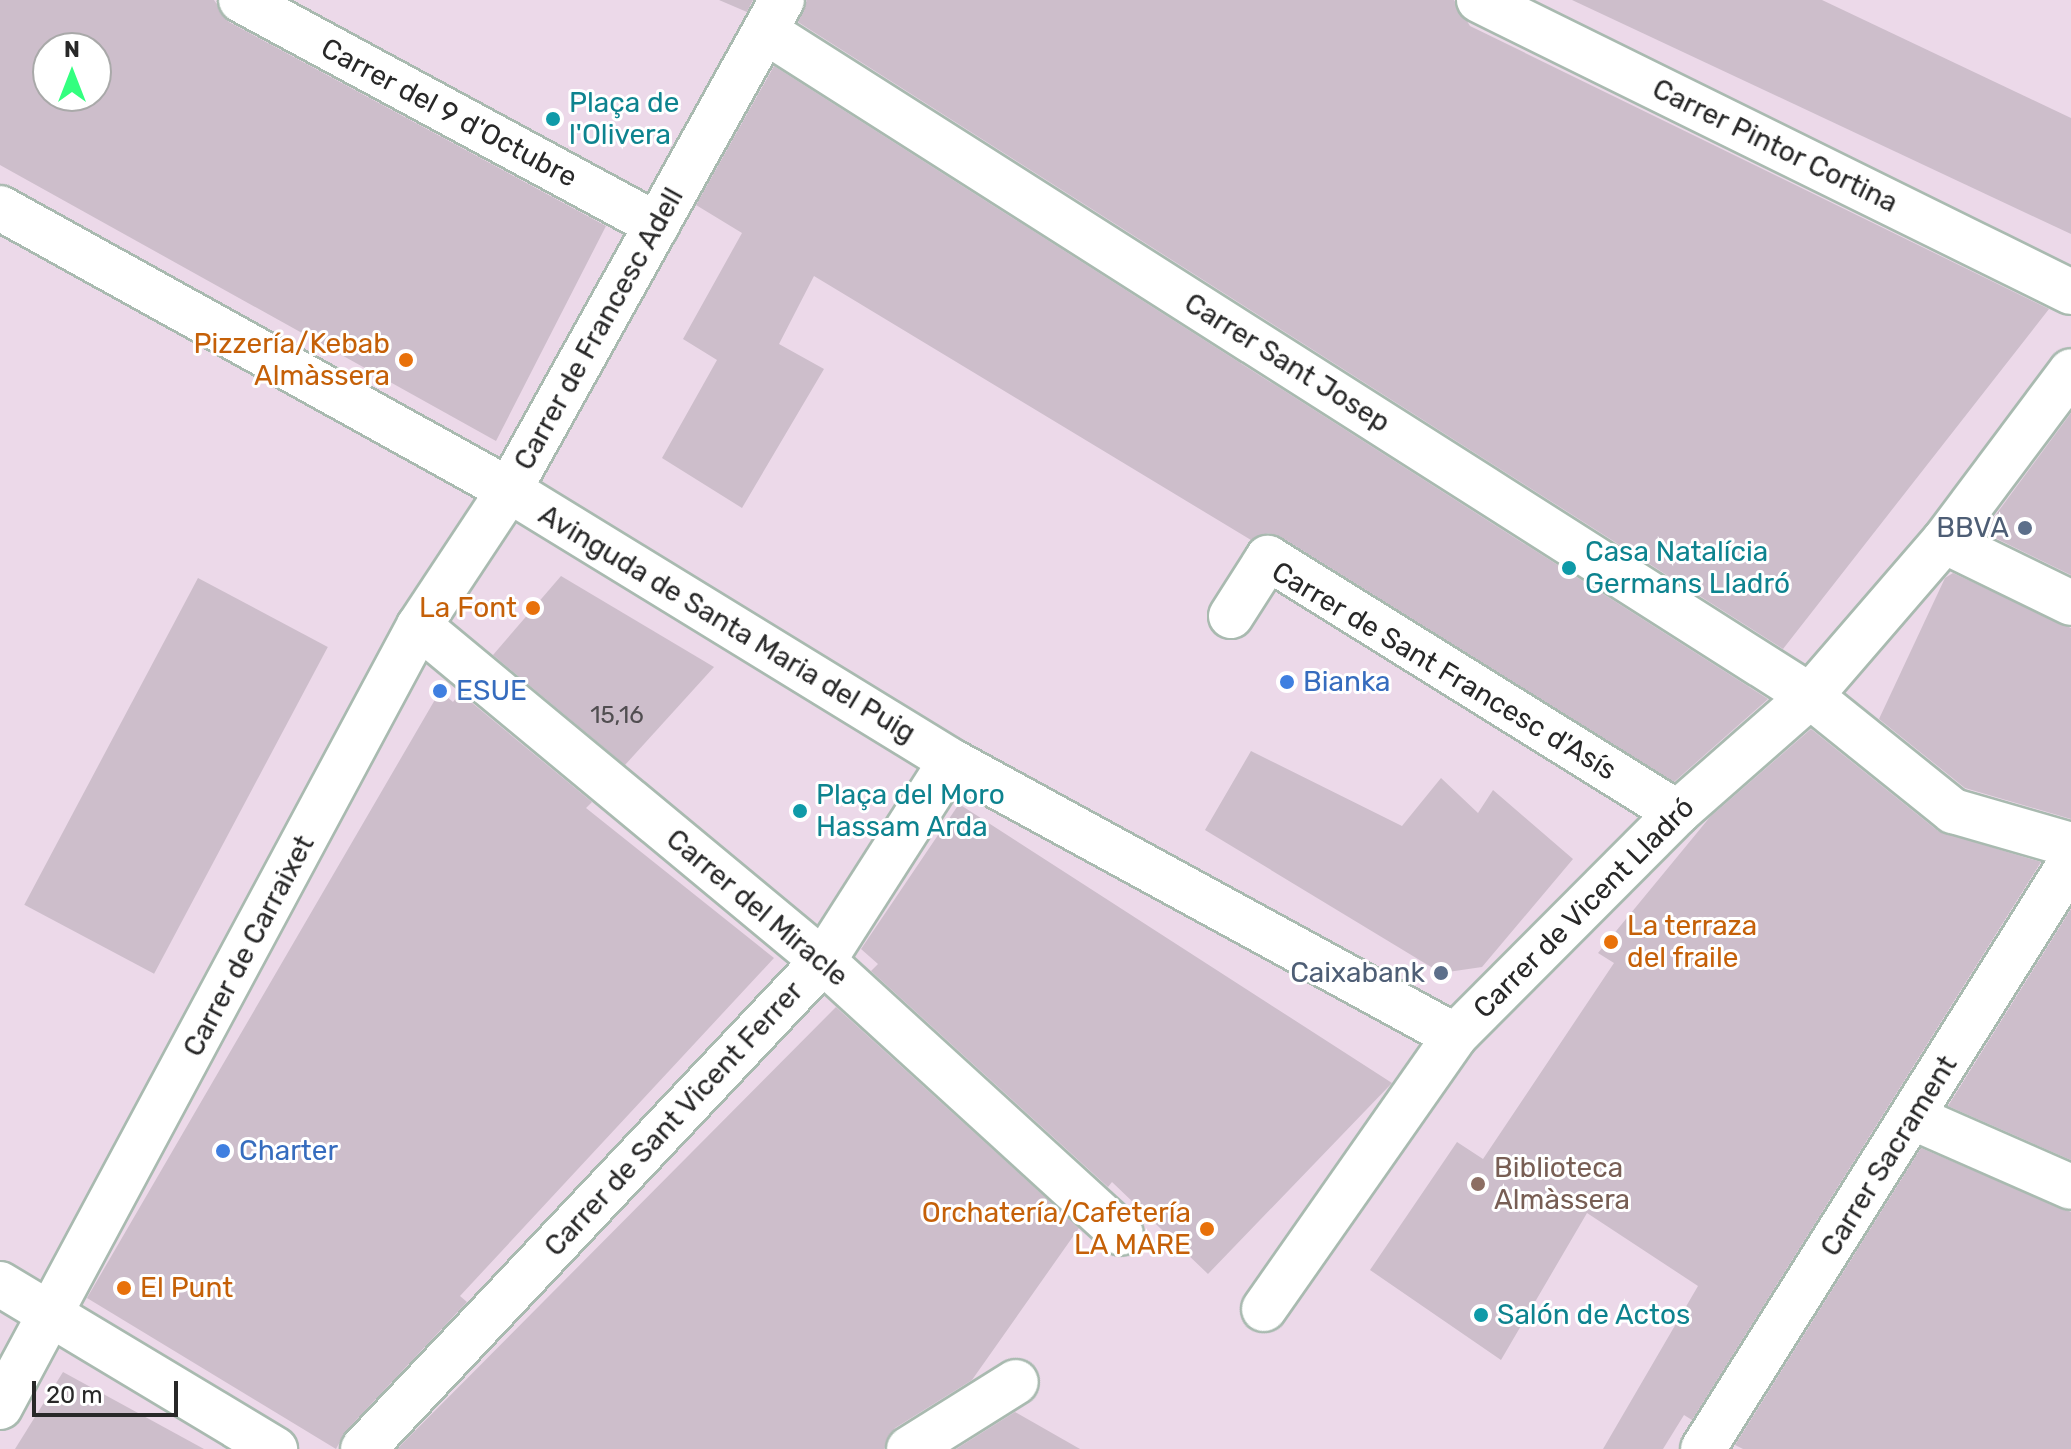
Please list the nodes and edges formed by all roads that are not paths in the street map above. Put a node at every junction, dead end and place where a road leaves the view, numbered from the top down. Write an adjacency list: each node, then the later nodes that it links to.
1 (241, 0): 5 (street, Carrer del 9 d'Octubre)
2 (1479, 0): 6 (street, Carrer Pintor Cortina)
3 (774, 15): 5 (street, Carrer de Francesc Adell); 13 (street, Carrer Sant Josep)
4 (0, 208): 8 (street, Avinguda de Santa Maria del Puig)
5 (657, 225): 8 (street, Carrer de Francesc Adell)
6 (2071, 292)
7 (2071, 371): 9 (street, Carrer de Vicent Lladró)
8 (509, 490): 12 (street, Carrer de Carraixet); 14 (street, Avinguda de Santa Maria del Puig)
9 (1944, 541): 10 (street); 13 (street, Carrer de Vicent Lladró)
10 (2071, 603)
11 (1231, 616): 15 (street, Carrer de Sant Francesc d'Asís)
12 (419, 626): 18 (street, Carrer del Miracle); 25 (street, Carrer de Carraixet)
13 (1810, 696): 15 (street, Carrer de Vicent Lladró); 16 (street, Carrer Sant Josep)
14 (951, 761): 18 (street, Carrer de Sant Vicent Ferrer); 19 (street, Avinguda de Santa Maria del Puig)
15 (1677, 813): 19 (street, Carrer de Vicent Lladró)
16 (2071, 845)
17 (2071, 862): 20 (street, Carrer Sacrament)
18 (823, 961): 22 (street, Carrer del Miracle); 29 (street, Carrer de Sant Vicent Ferrer)
19 (1455, 1036): 24 (street, Carrer de Vicent Lladró)
20 (1914, 1118): 21 (street); 31 (street, Carrer Sacrament)
21 (2071, 1187)
22 (1121, 1233)
23 (0, 1284): 25 (street)
24 (1264, 1309)
25 (53, 1315): 27 (street, Carrer de Carraixet); 28 (street)
26 (1016, 1382): 30 (street)
27 (0, 1407)
28 (275, 1449)
29 (363, 1449)
30 (909, 1449)
31 (1703, 1449)

